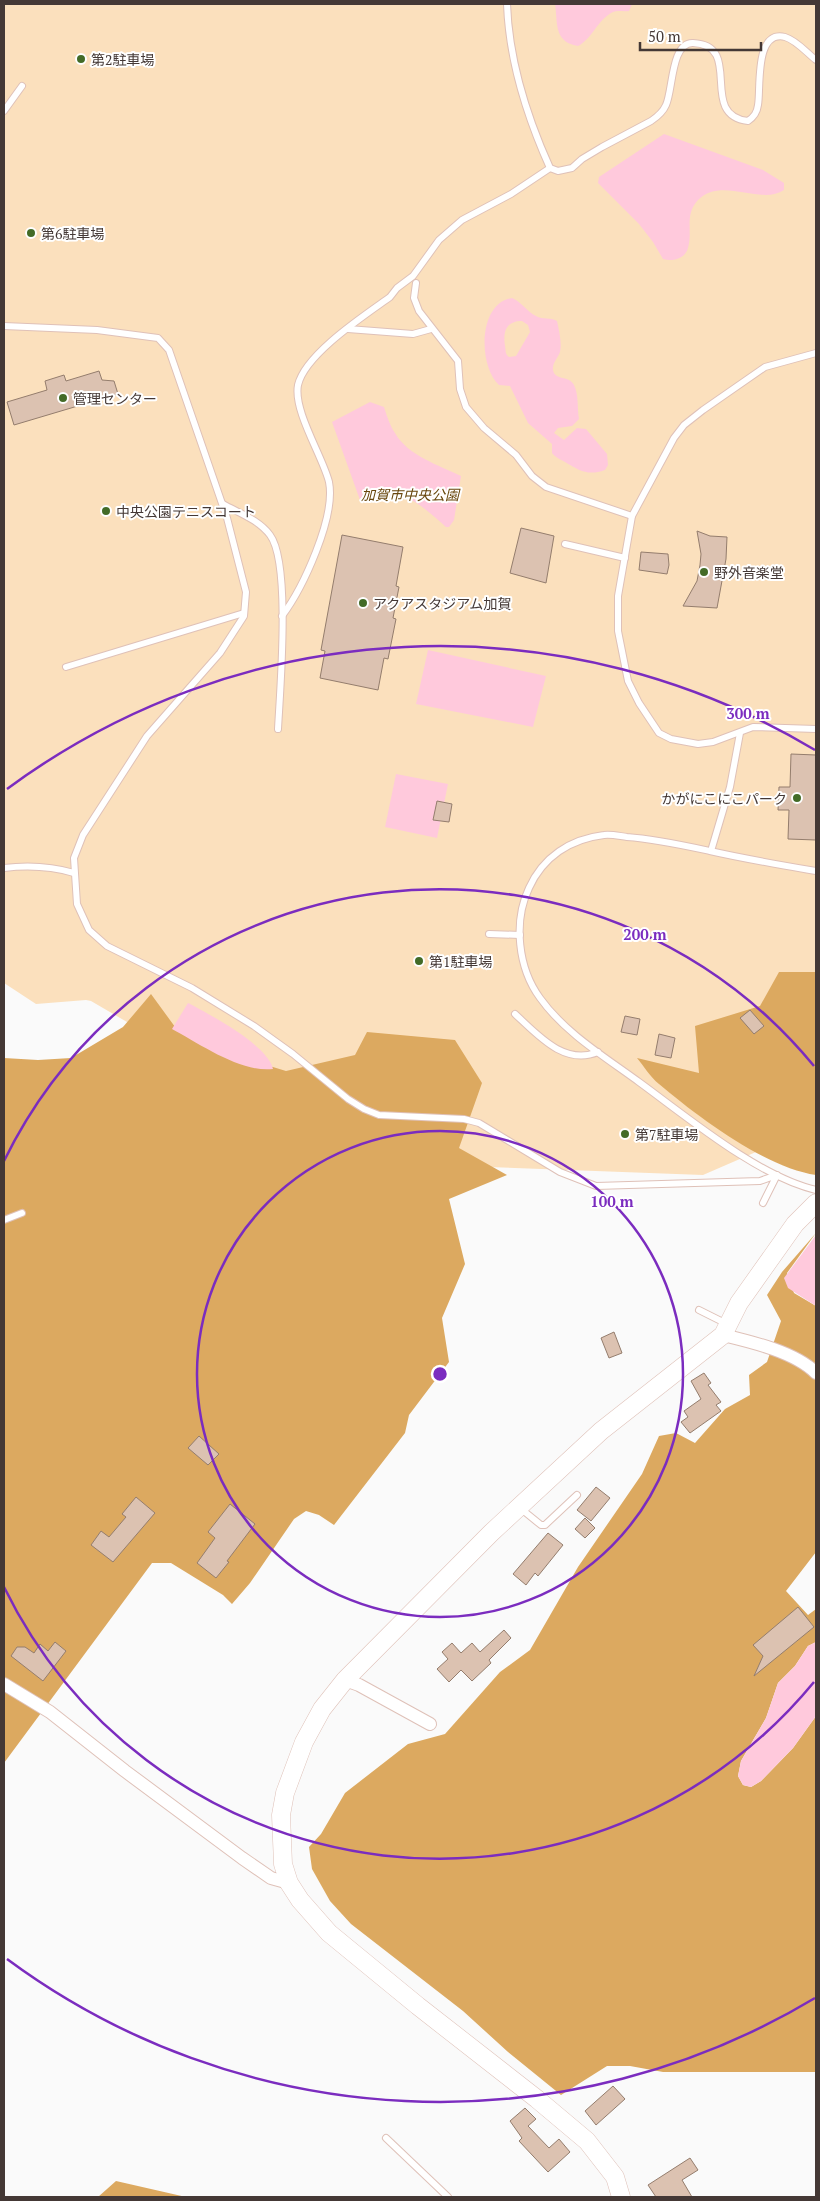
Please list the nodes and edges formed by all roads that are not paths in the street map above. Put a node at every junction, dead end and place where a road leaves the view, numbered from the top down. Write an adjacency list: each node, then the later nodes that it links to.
1 (507, 4): 5 (lane)
2 (816, 60): 5 (lane)
3 (22, 86): 4 (lane)
4 (4, 111)
5 (550, 168): 8 (lane)
6 (416, 283): 9 (lane)
7 (4, 326): 11 (lane)
8 (348, 329): 9 (lane); 16 (lane)
9 (431, 329): 12 (lane)
10 (816, 353): 12 (lane)
11 (223, 504): 15 (lane); 16 (lane)
12 (632, 516): 14 (lane)
13 (565, 544): 14 (lane)
14 (625, 558): 20 (lane)
15 (244, 613): 17 (lane); 24 (lane)
16 (282, 616): 18 (lane)
17 (66, 667)
18 (278, 729)
19 (816, 729): 20 (lane)
20 (740, 733): 21 (lane)
21 (711, 851): 23 (lane); 26 (lane)
22 (4, 868): 24 (lane)
23 (816, 871)
24 (74, 873): 29 (lane)
25 (489, 934): 26 (lane)
26 (520, 935): 28 (lane)
27 (515, 1014): 28 (lane)
28 (598, 1052): 29 (lane)
29 (777, 1175): 30 (lane); 31 (lane)
30 (816, 1190)
31 (763, 1203)
32 (816, 1203): 36 (street)
33 (22, 1213): 34 (lane)
34 (5, 1216)
35 (699, 1310): 36 (lane)
36 (725, 1330): 37 (street); 39 (street)
37 (816, 1373)
38 (577, 1495): 39 (lane)
39 (519, 1507): 40 (street)
40 (345, 1680): 42 (street); 43 (street)
41 (4, 1684): 43 (street)
42 (430, 1724)
43 (289, 1883): 46 (street)
44 (386, 2138): 45 (lane)
45 (448, 2197)
46 (621, 2197)

